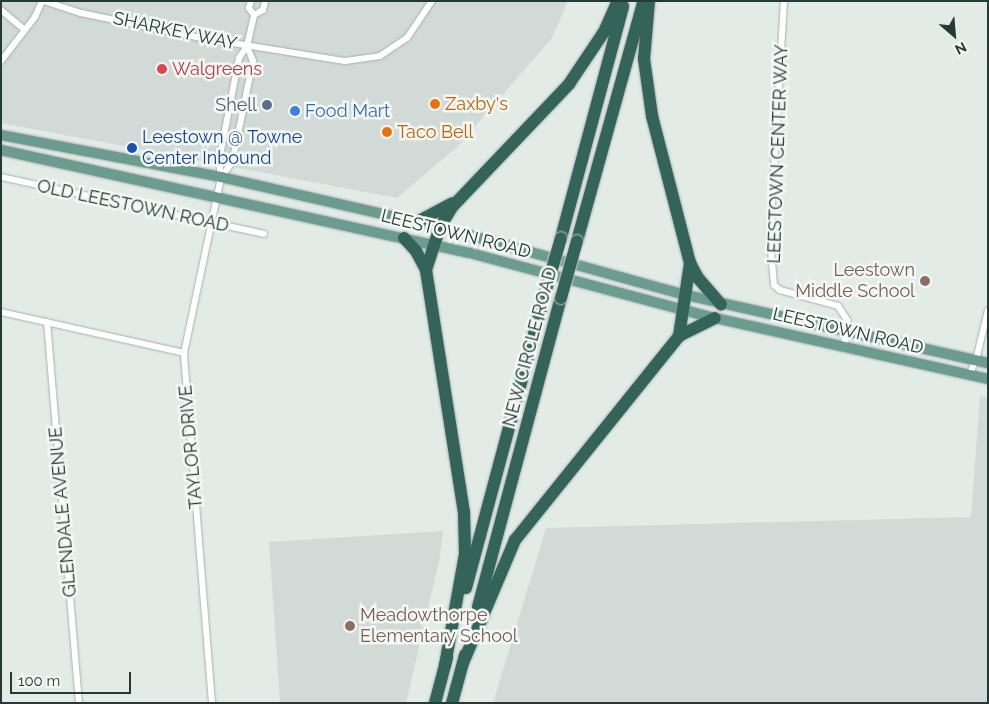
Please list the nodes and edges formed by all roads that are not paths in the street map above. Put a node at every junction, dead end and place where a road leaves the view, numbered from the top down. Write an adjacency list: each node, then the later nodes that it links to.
1 (43, 1): 12 (street); 13 (street, SHARKEY WAY)
2 (251, 1): 11 (street)
3 (265, 1): 11 (street)
4 (432, 1): 13 (street, SHARKEY WAY)
5 (618, 1): 20 (highway)
6 (624, 1): 45 (highway, NEW CIRCLE ROAD, bridge)
7 (644, 1): 44 (highway, NEW CIRCLE ROAD, bridge)
8 (650, 1): 27 (highway)
9 (784, 1): 36 (street, LEESTOWN CENTER WAY)
10 (1, 10): 12 (street)
11 (254, 15): 13 (street)
12 (25, 30): 14 (street)
13 (247, 46): 18 (street); 18 (street)
14 (1, 61)
15 (3, 134): 18 (main road, LEESTOWN ROAD)
16 (1, 150): 19 (main road, LEESTOWN ROAD)
17 (1, 177): 22 (street, OLD LEESTOWN ROAD)
18 (220, 177): 19 (street, TAYLOR DRIVE); 21 (main road, LEESTOWN ROAD)
19 (216, 195): 22 (street, TAYLOR DRIVE); 25 (main road, LEESTOWN ROAD)
20 (461, 197): 21 (highway); 23 (highway)
21 (417, 222): 23 (main road, LEESTOWN ROAD)
22 (208, 224): 24 (street, OLD LEESTOWN ROAD); 39 (street, TAYLOR DRIVE)
23 (440, 227): 26 (highway); 29 (main road, LEESTOWN ROAD)
24 (264, 234)
25 (404, 238): 26 (main road, LEESTOWN ROAD); 28 (highway)
26 (434, 245): 28 (highway); 31 (main road, LEESTOWN ROAD)
27 (690, 263): 29 (highway); 30 (highway)
28 (426, 270): 45 (highway)
29 (686, 295): 30 (main road, LEESTOWN ROAD); 31 (highway)
30 (722, 304): 36 (main road, LEESTOWN ROAD)
31 (684, 310): 34 (main road, LEESTOWN ROAD); 37 (highway)
32 (988, 310): 40 (street)
33 (1, 312): 35 (street)
34 (715, 318): 37 (highway); 38 (main road, LEESTOWN ROAD)
35 (47, 322): 39 (street); 46 (street, GLENDALE AVENUE)
36 (846, 332): 38 (street, LEESTOWN CENTER WAY); 40 (main road, LEESTOWN ROAD)
37 (678, 336): 44 (highway)
38 (844, 347): 42 (main road, LEESTOWN ROAD)
39 (184, 353): 47 (street, TAYLOR DRIVE)
40 (976, 360): 41 (main road, LEESTOWN ROAD); 42 (street)
41 (988, 363)
42 (969, 375): 43 (main road, LEESTOWN ROAD)
43 (988, 379)
44 (463, 663): 49 (highway, NEW CIRCLE ROAD)
45 (445, 664): 48 (highway, NEW CIRCLE ROAD)
46 (79, 703)
47 (212, 703)
48 (435, 703)
49 (452, 703)

